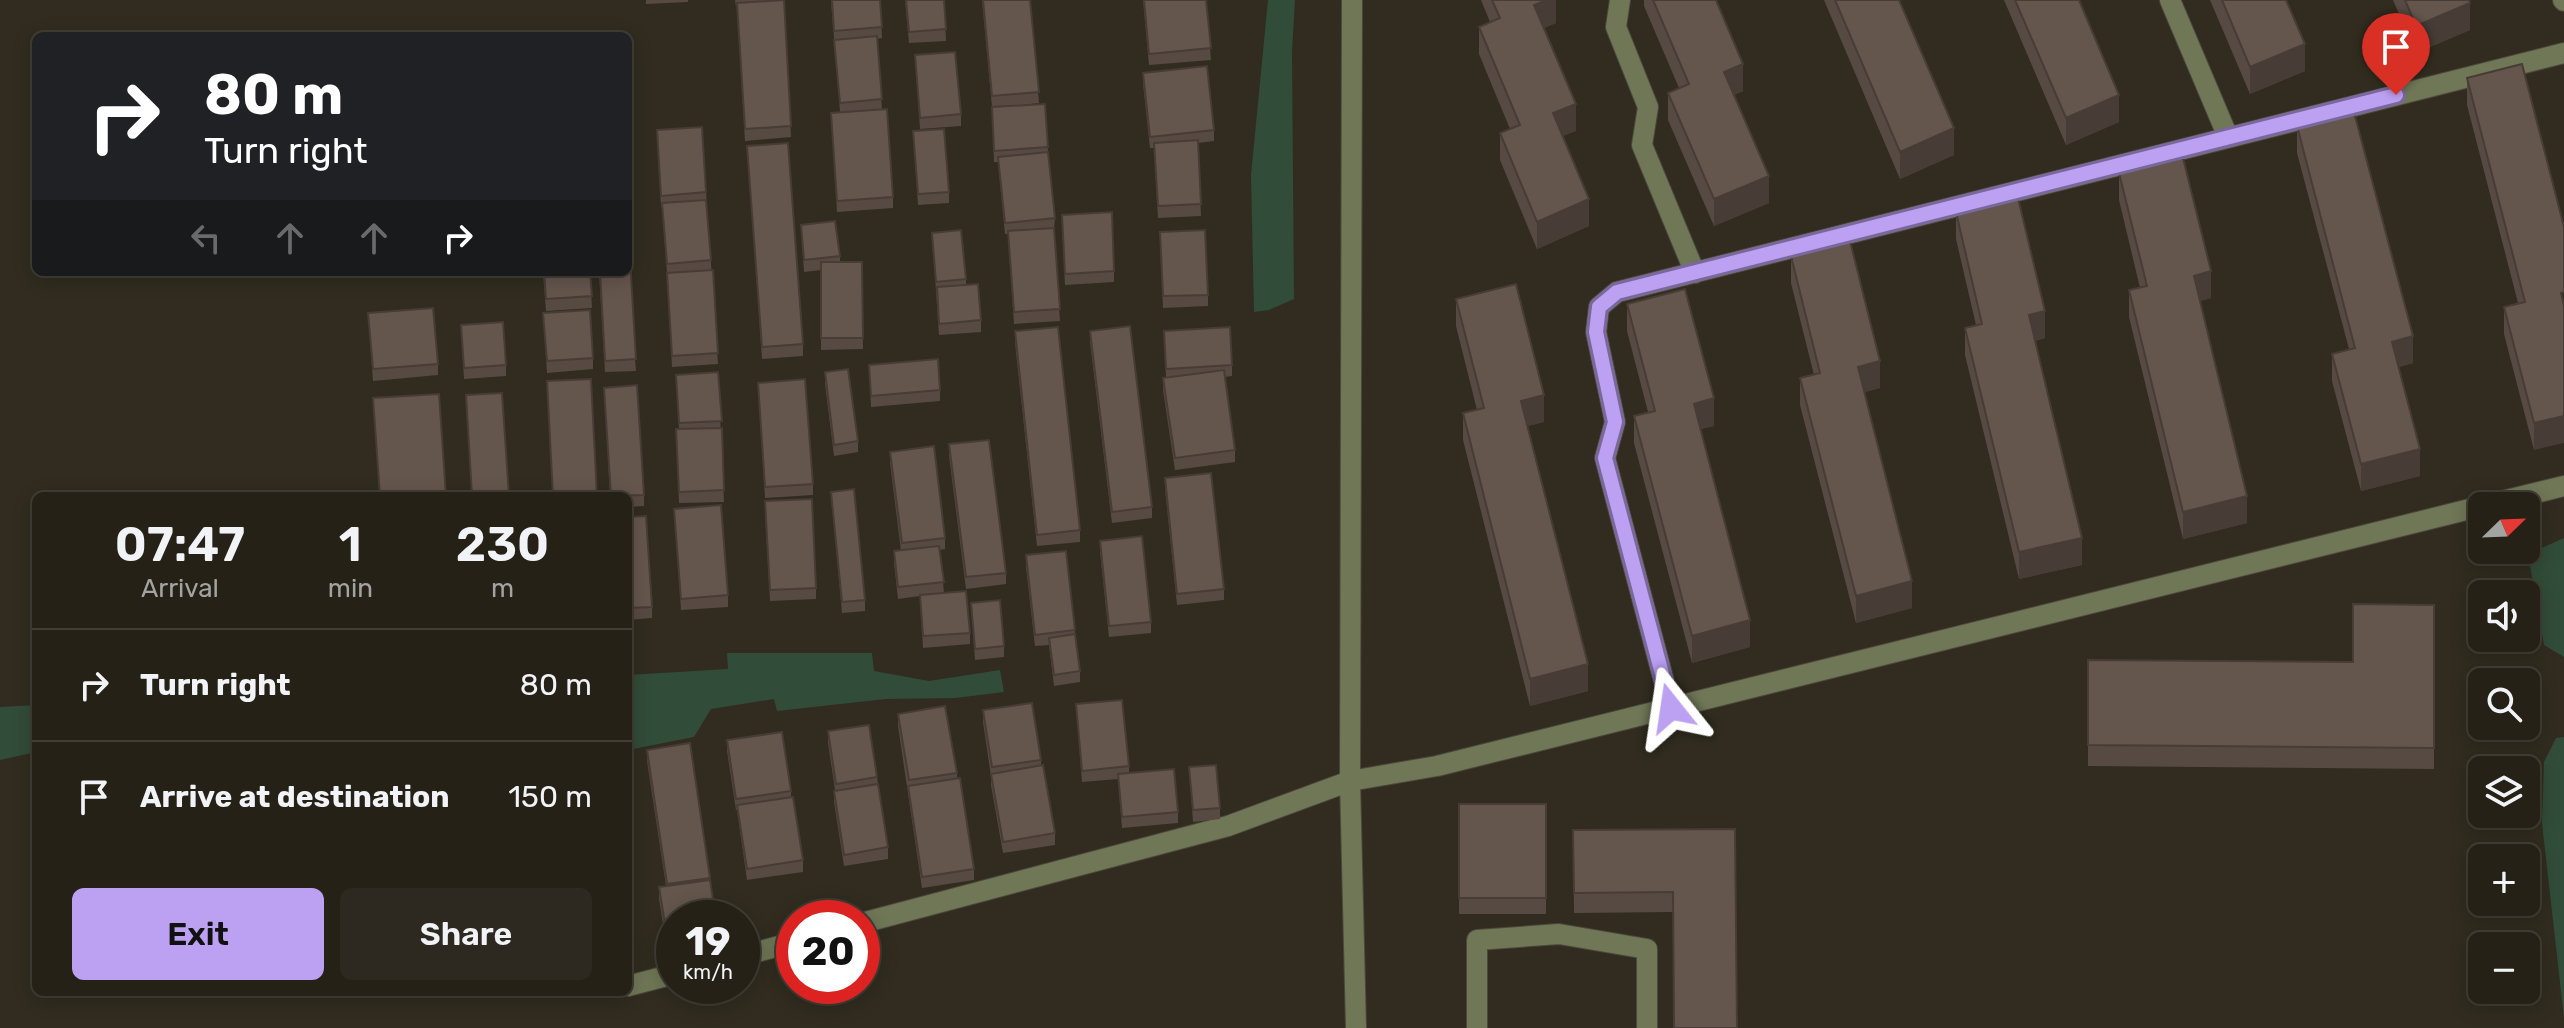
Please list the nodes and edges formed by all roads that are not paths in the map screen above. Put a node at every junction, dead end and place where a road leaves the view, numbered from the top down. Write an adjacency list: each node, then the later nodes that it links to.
1 (1352, 0): 11 (street)
2 (1620, 0): 6 (street)
3 (2170, 0): 5 (street)
4 (2564, 53): 5 (street)
5 (2228, 137): 6 (street)
6 (1695, 273): 10 (street)
7 (2564, 486): 8 (street)
8 (2539, 492)
9 (2468, 509): 10 (street)
10 (1671, 708): 11 (street)
11 (1350, 781): 12 (street); 15 (street)
12 (880, 918)
13 (656, 979): 14 (street)
14 (632, 985)
15 (1356, 1028)
16 (1477, 1028): 17 (street)
17 (1647, 1028)

